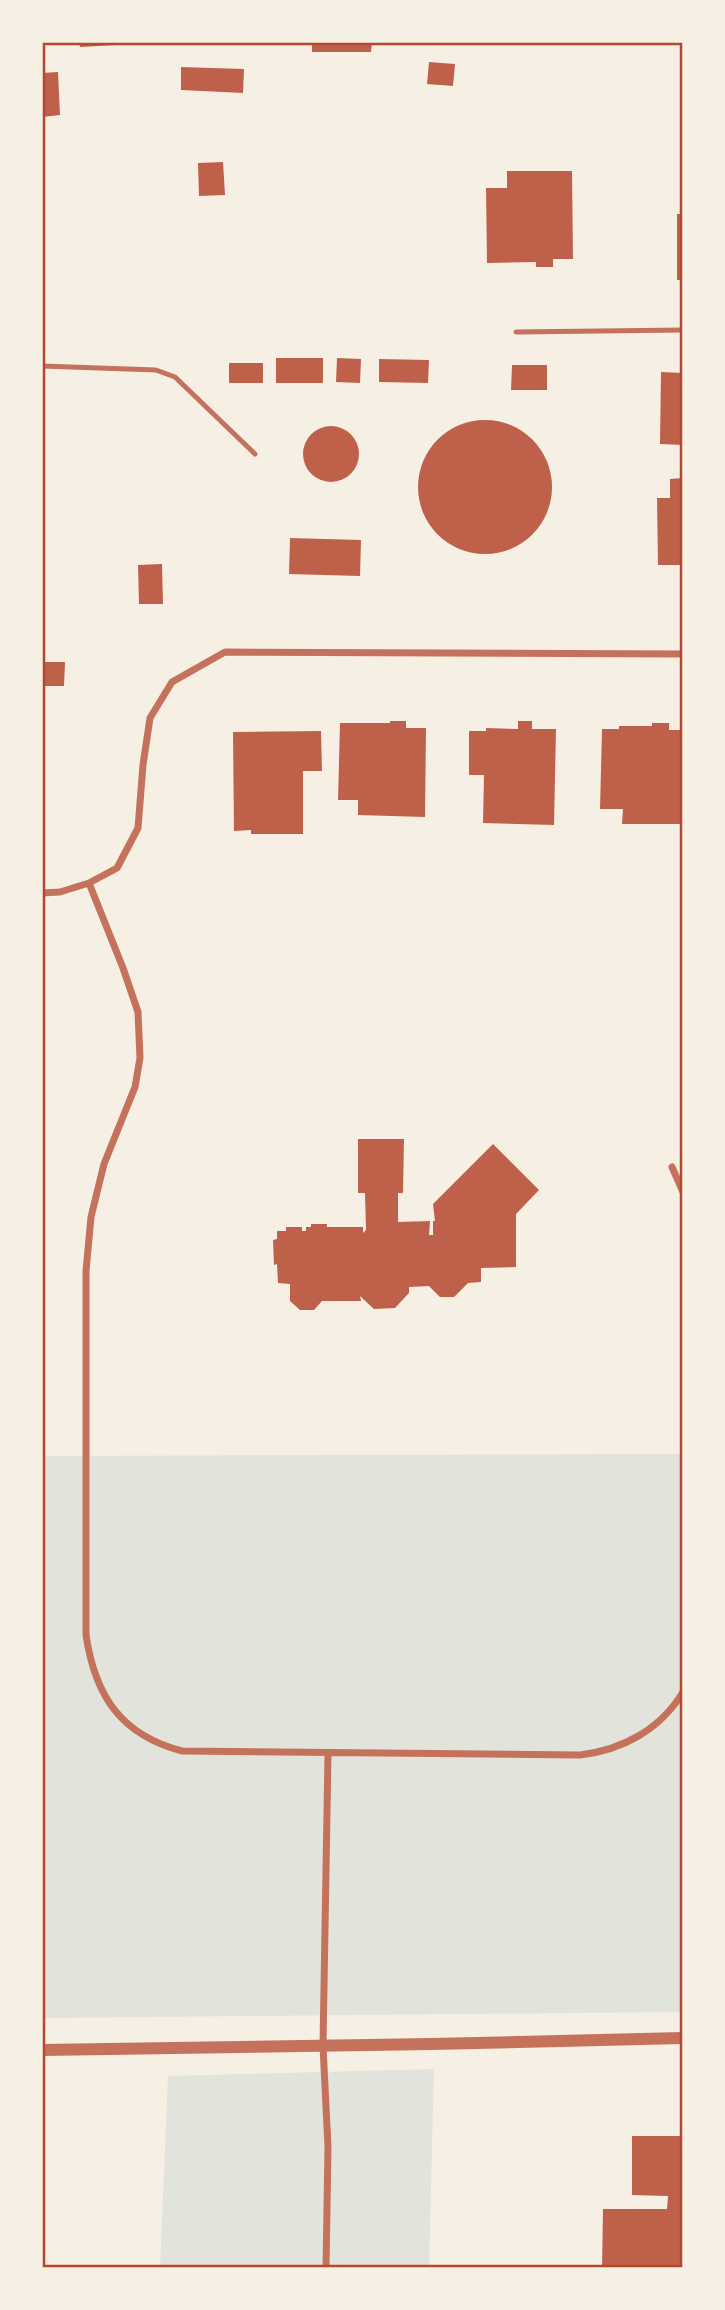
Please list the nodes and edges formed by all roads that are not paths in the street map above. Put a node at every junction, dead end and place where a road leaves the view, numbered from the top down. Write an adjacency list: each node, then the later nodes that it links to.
1 (683, 330): 2 (lane)
2 (516, 332)
3 (42, 366): 4 (lane)
4 (255, 454)
5 (683, 654): 6 (street)
6 (89, 883): 7 (street); 11 (street)
7 (42, 892)
8 (672, 1167): 9 (street)
9 (683, 1192)
10 (683, 1692): 11 (street)
11 (328, 1754): 13 (street)
12 (683, 2038): 13 (street)
13 (324, 2046): 14 (street); 15 (street)
14 (42, 2050)
15 (326, 2268)

